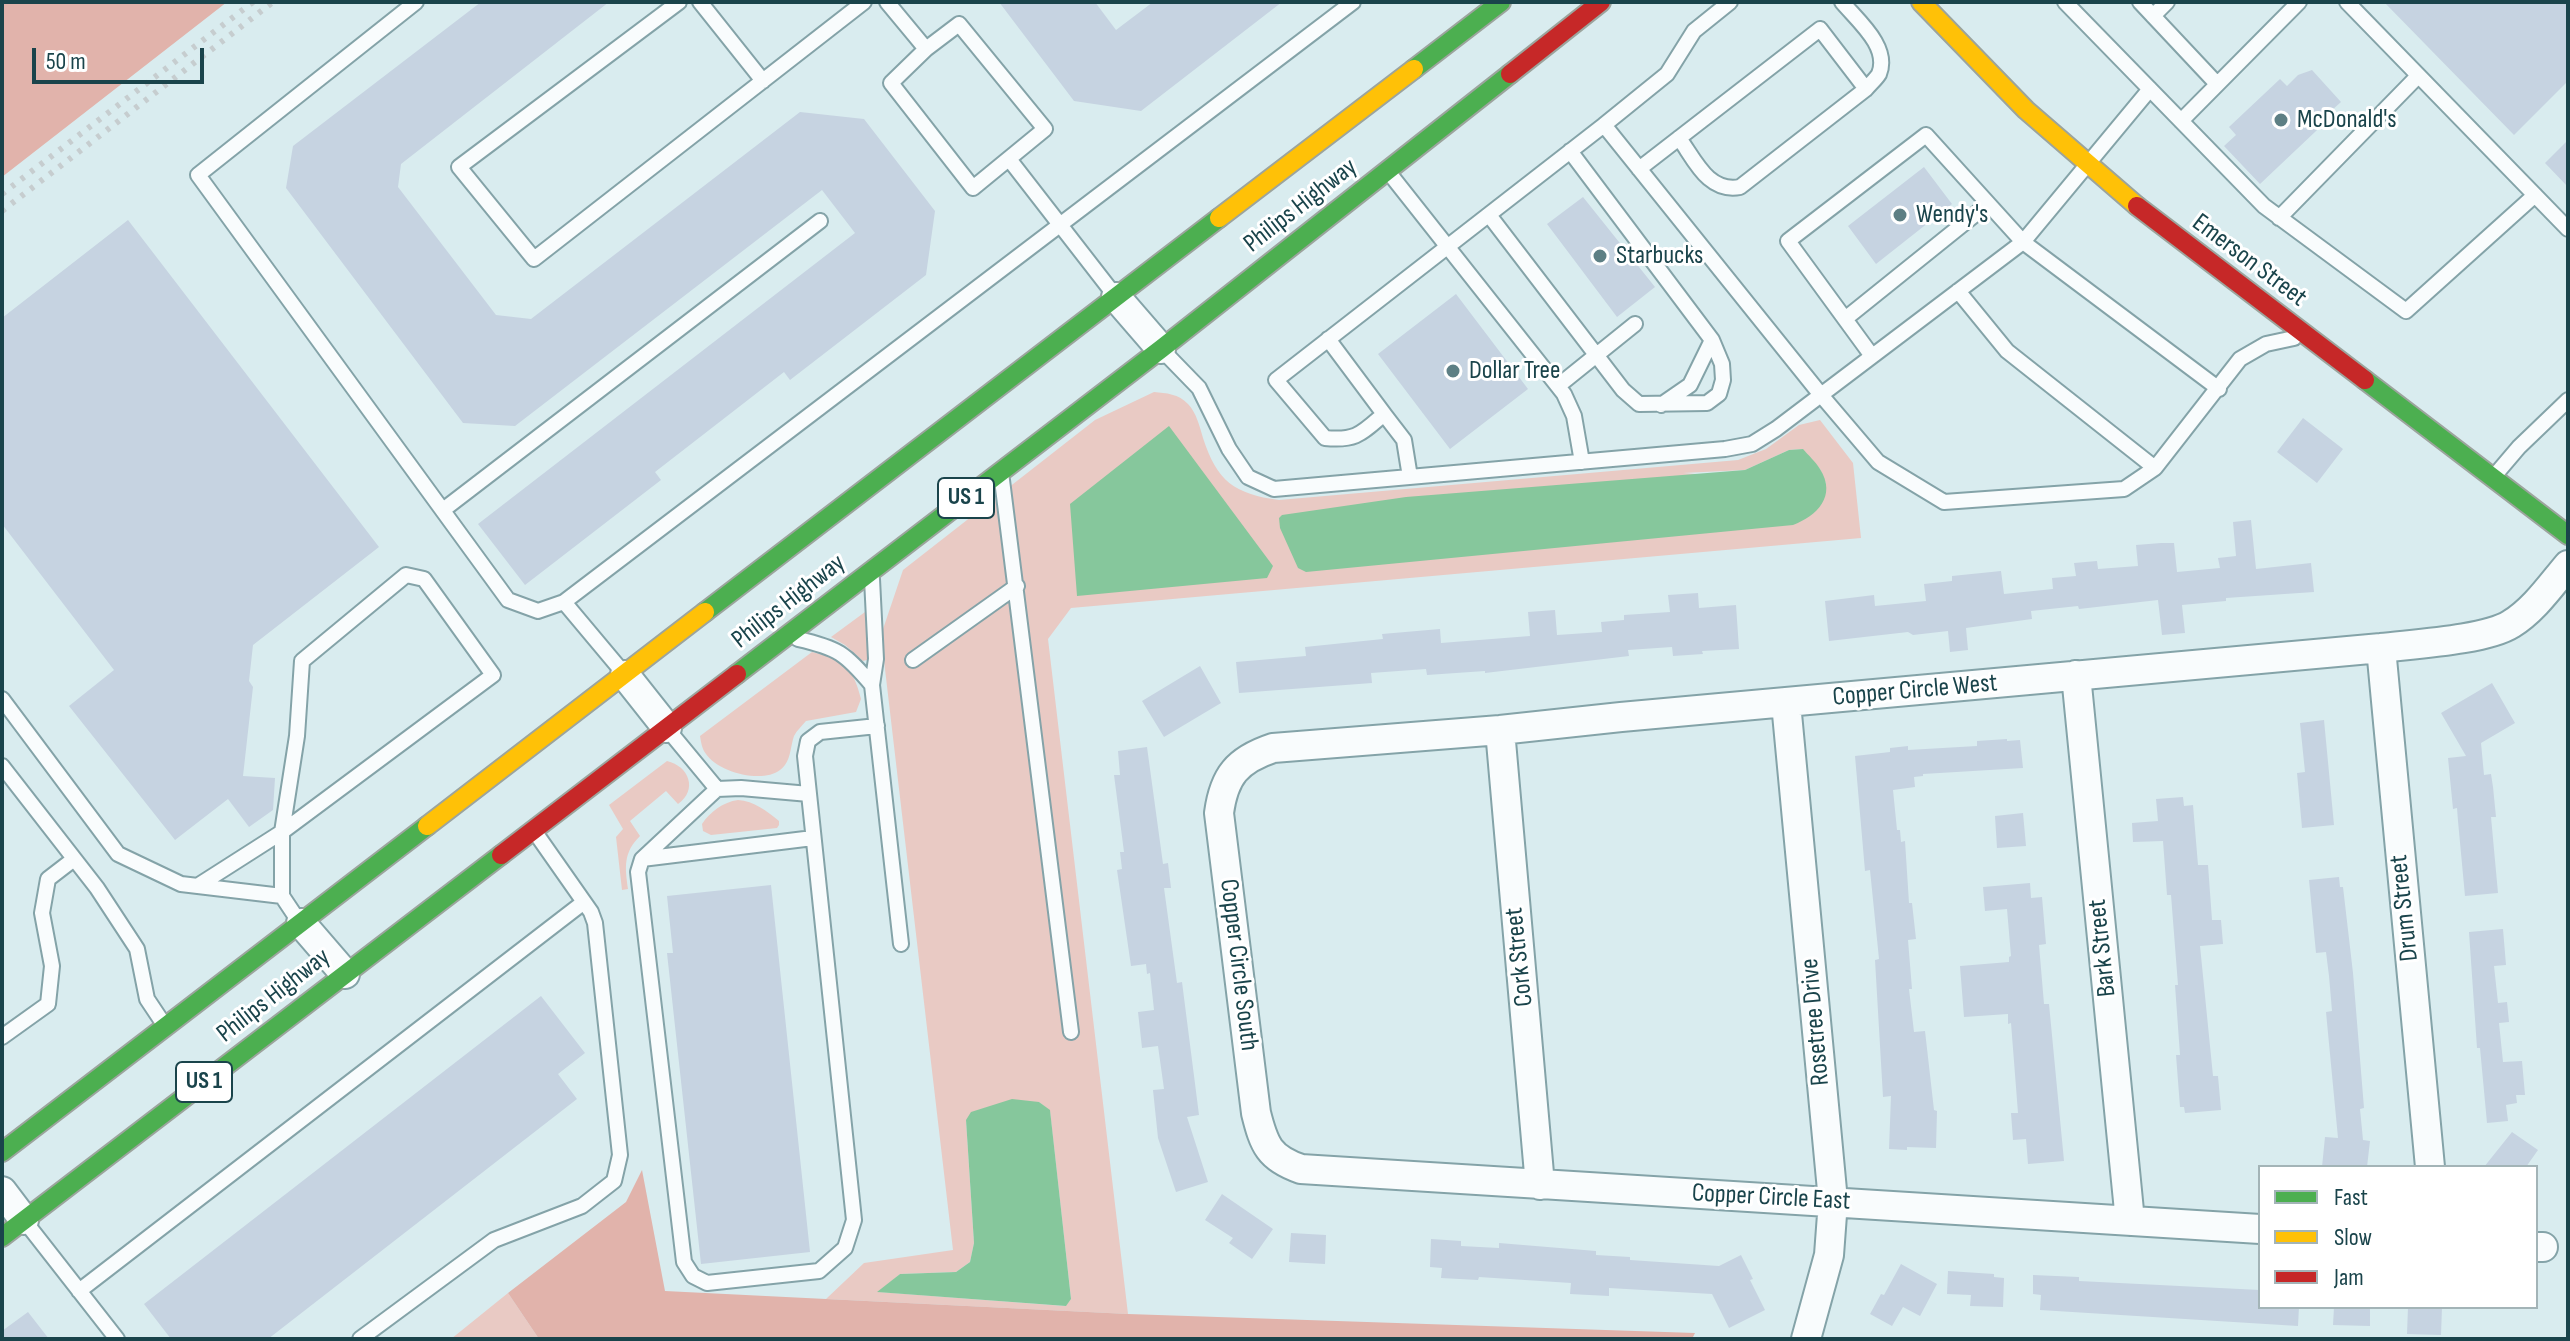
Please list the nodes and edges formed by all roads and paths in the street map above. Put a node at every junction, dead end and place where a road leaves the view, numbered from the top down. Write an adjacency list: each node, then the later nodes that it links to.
1 (416, 2): 62 (lane)
2 (679, 2): 20 (lane)
3 (700, 2): 20 (lane)
4 (864, 2): 20 (lane)
5 (887, 2): 18 (lane)
6 (1353, 2): 37 (lane)
7 (1501, 2): 42 (main road, Philips Highway / US 1)
8 (1601, 2): 31 (main road, Philips Highway / US 1)
9 (1730, 2): 25 (lane)
10 (1842, 2): 22 (lane)
11 (1921, 2): 29 (main road, Emerson Street)
12 (2065, 2): 23 (lane)
13 (2140, 2): 17 (lane)
14 (2167, 2): 17 (lane)
15 (2347, 2): 19 (lane)
16 (2296, 3): 21 (lane)
17 (2153, 16): 21 (lane)
18 (926, 49): 28 (lane); 28 (lane)
19 (2418, 76): 32 (lane); 35 (lane)
20 (763, 81)
21 (2217, 84): 24 (lane)
22 (1866, 89): 26 (lane); 26 (lane)
23 (2150, 89): 24 (lane); 29 (lane)
24 (2181, 121): 35 (lane)
25 (1604, 125): 27 (lane); 30 (lane)
26 (1679, 138): 30 (lane)
27 (1570, 151): 34 (lane); 47 (lane)
28 (1009, 159): 37 (lane)
29 (2086, 164): 39 (lane); 45 (main road, Emerson Street)
30 (1639, 169): 53 (lane)
31 (1388, 171): 40 (lane); 48 (main road, Philips Highway / US 1)
32 (2535, 195): 35 (lane); 38 (lane)
33 (1988, 204): 39 (lane); 43 (lane); 43 (lane)
34 (1489, 215): 40 (lane); 49 (lane)
35 (2279, 218)
36 (820, 221): 62 (lane)
37 (1060, 224): 42 (lane); 67 (lane)
38 (2568, 229)
39 (2023, 242): 41 (lane); 52 (lane)
40 (1448, 247): 46 (lane); 51 (lane)
41 (1958, 291): 50 (lane); 58 (lane)
42 (1116, 297): 48 (street); 71 (main road, Philips Highway / US 1)
43 (1845, 319): 50 (lane)
44 (1635, 324): 49 (lane)
45 (2305, 337): 52 (lane); 61 (main road, Emerson Street)
46 (1328, 339): 56 (lane); 56 (lane)
47 (1712, 340): 55 (lane); 55 (lane)
48 (1161, 349): 59 (main road, Philips Highway / US 1); 60 (lane)
49 (1596, 356): 51 (lane); 55 (lane)
50 (1872, 356): 53 (lane)
51 (1558, 386): 57 (lane)
52 (2219, 389): 58 (lane)
53 (1821, 395): 57 (lane); 58 (lane)
54 (2568, 400): 61 (lane)
55 (1661, 405)
56 (1384, 414): 60 (lane)
57 (1582, 462): 60 (lane)
58 (2155, 468)
59 (1001, 472): 65 (main road, Philips Highway / US 1); 66 (lane)
60 (1410, 477)
61 (2493, 479): 63 (main road, Emerson Street)
62 (443, 510): 67 (lane)
63 (2568, 535)
64 (2568, 565): 69 (street, Copper Circle West)
65 (872, 571): 68 (main road, Philips Highway / US 1); 73 (lane)
66 (1017, 586): 70 (lane); 95 (lane)
67 (564, 602): 71 (lane)
68 (787, 636): 73 (lane); 77 (main road, Philips Highway / US 1)
69 (2381, 648): 72 (street, Copper Circle West); 99 (street, Drum Street)
70 (913, 660)
71 (625, 675): 77 (street); 91 (main road, Philips Highway / US 1)
72 (2076, 675): 75 (street, Copper Circle West); 103 (street, Bark Street)
73 (872, 685): 76 (lane)
74 (2, 699): 88 (lane)
75 (1786, 703): 78 (street, Copper Circle West); 102 (street, Rosetree Drive)
76 (877, 726): 82 (lane); 92 (lane)
77 (667, 728): 81 (lane); 83 (main road, Philips Highway / US 1)
78 (1500, 730): 79 (street, Copper Circle West); 100 (street, Cork Street)
79 (1239, 765): 98 (street, Copper Circle South)
80 (2, 766): 86 (lane)
81 (717, 789): 82 (lane); 87 (lane)
82 (809, 794): 85 (lane)
83 (534, 830): 90 (lane); 93 (main road, Philips Highway / US 1)
84 (282, 832): 84 (lane); 88 (lane); 89 (lane)
85 (813, 838): 87 (lane); 87 (lane)
86 (74, 859): 94 (lane); 96 (lane)
87 (642, 859)
88 (199, 885): 89 (lane)
89 (282, 896): 91 (lane)
90 (584, 902): 106 (lane); 108 (lane)
91 (301, 923): 93 (street); 94 (main road, Philips Highway / US 1)
92 (901, 944)
93 (345, 974): 104 (main road, Philips Highway / US 1)
94 (166, 1026): 97 (main road, Philips Highway / US 1)
95 (1071, 1032)
96 (2, 1037)
97 (2, 1152)
98 (1282, 1163): 100 (street, Copper Circle East)
99 (2430, 1165)
100 (1540, 1185): 102 (street, Copper Circle East)
101 (2, 1191): 104 (street)
102 (1833, 1201): 103 (street, Copper Circle East); 109 (street, Rosetree Drive)
103 (2130, 1221): 105 (street, Copper Circle East)
104 (13, 1229): 106 (lane)
105 (2258, 1229)
106 (79, 1291): 107 (lane)
107 (117, 1339)
108 (360, 1339)
109 (1806, 1339)

